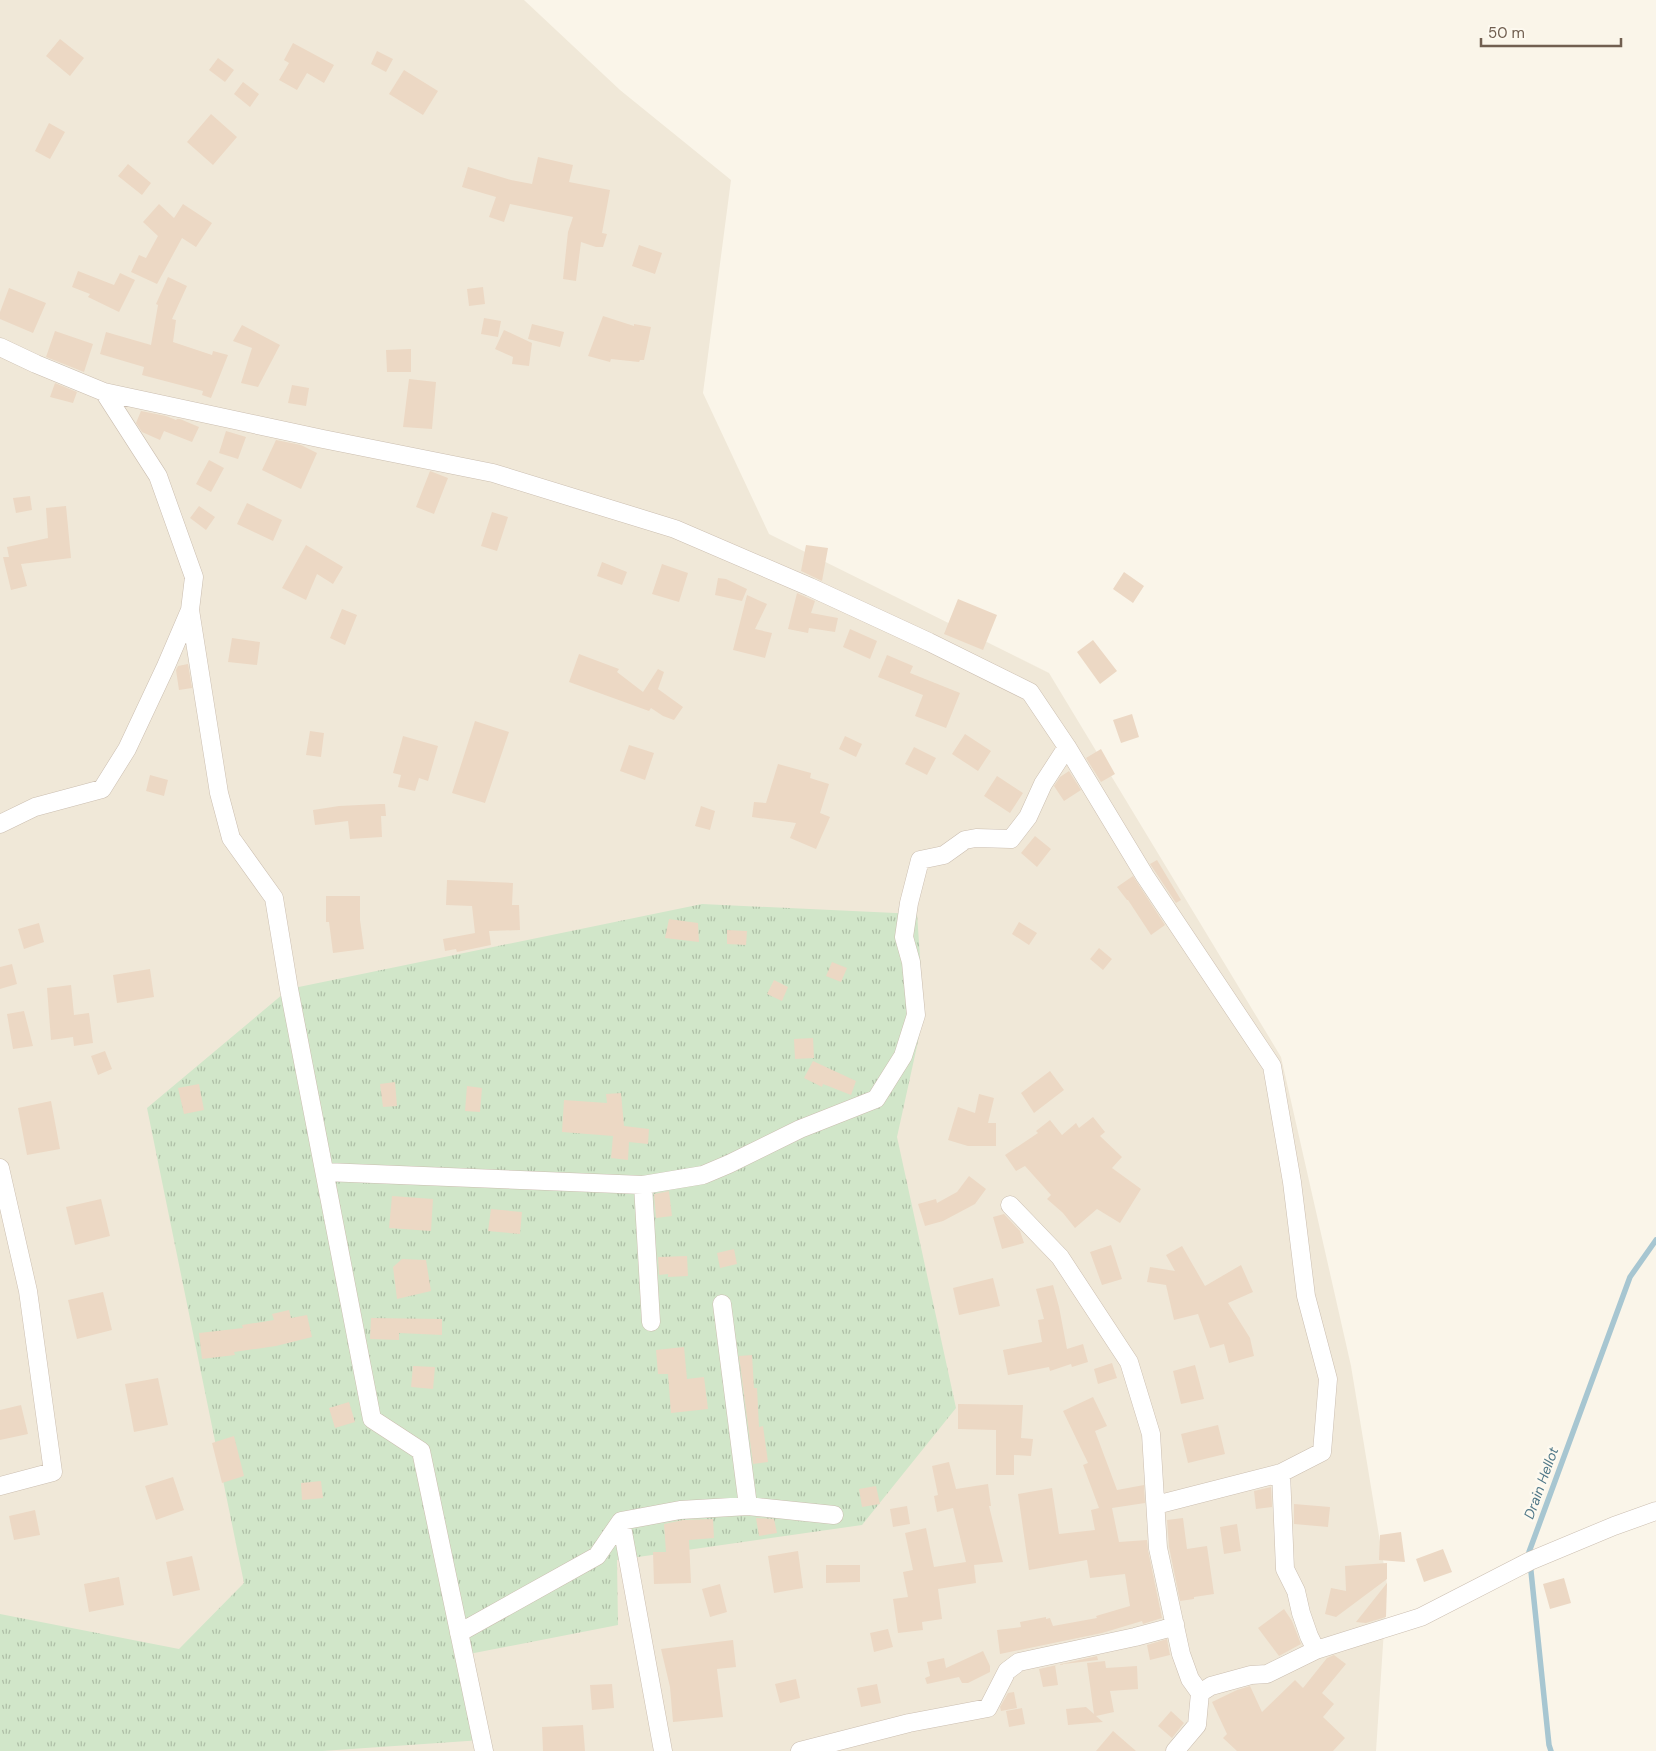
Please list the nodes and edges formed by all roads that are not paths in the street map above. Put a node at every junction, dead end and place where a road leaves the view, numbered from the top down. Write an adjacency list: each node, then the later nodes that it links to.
1 (0, 347): 2 (street)
2 (104, 392): 3 (street); 4 (street)
3 (190, 610): 5 (street); 7 (street)
4 (1067, 747): 8 (street); 12 (street)
5 (0, 824)
6 (0, 1168): 13 (street)
7 (325, 1172): 8 (street); 20 (street)
8 (643, 1185): 11 (street)
9 (1010, 1205): 14 (street)
10 (722, 1304): 15 (street)
11 (651, 1322)
12 (1282, 1473): 14 (street); 21 (street)
13 (0, 1486)
14 (1156, 1505): 19 (street)
15 (748, 1506): 17 (street); 18 (street)
16 (1656, 1511): 21 (street)
17 (834, 1515)
18 (621, 1521): 20 (street); 24 (street)
19 (1175, 1624): 22 (street); 25 (street)
20 (459, 1633): 23 (street)
21 (1316, 1650): 22 (street)
22 (1200, 1693): 26 (street)
23 (484, 1751)
24 (663, 1751)
25 (800, 1751)
26 (1175, 1751)

